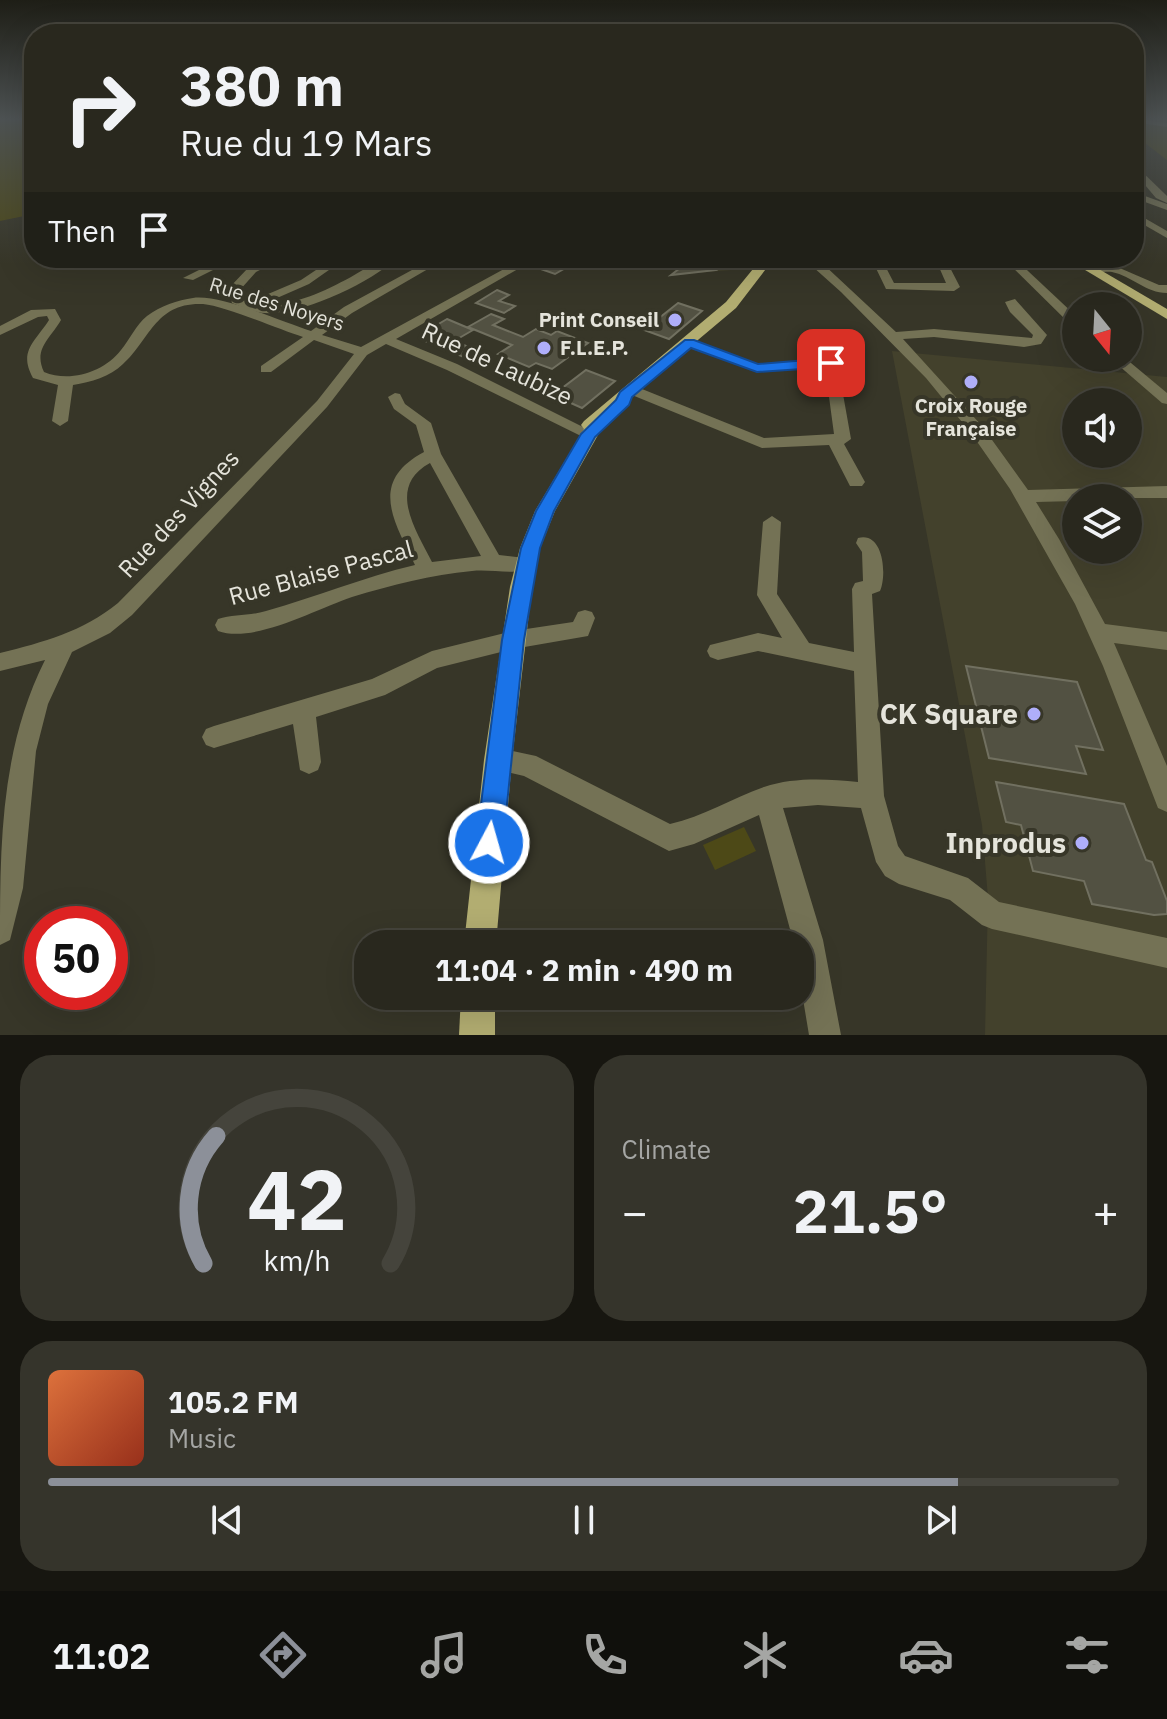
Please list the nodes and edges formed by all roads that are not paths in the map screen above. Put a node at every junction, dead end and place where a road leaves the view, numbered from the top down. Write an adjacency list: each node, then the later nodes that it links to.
1 (1144, 179): 3 (street)
2 (1144, 199): 4 (street)
3 (1167, 200)
4 (1167, 207)
5 (1144, 221): 6 (street)
6 (1148, 223): 7 (street); 8 (street)
7 (1167, 227)
8 (1167, 235)
9 (210, 268): 22 (street)
10 (256, 268): 25 (street)
11 (326, 268): 25 (street)
12 (372, 268): 25 (street)
13 (423, 268): 29 (street)
14 (514, 268): 31 (street)
15 (775, 268): 32 (main road)
16 (814, 268): 30 (street)
17 (881, 268): 18 (street)
18 (945, 268)
19 (1018, 268): 26 (street)
20 (1088, 268): 21 (main road)
21 (1095, 272): 23 (street); 27 (main road)
22 (189, 278)
23 (1167, 289)
24 (1011, 302): 30 (street)
25 (253, 310): 29 (street, Rue des Noyers); 38 (street, Rue des Noyers)
26 (1062, 310)
27 (1167, 315)
28 (0, 331): 38 (street)
29 (314, 336): 33 (street, Rue des Noyers); 36 (street)
30 (894, 336): 48 (street)
31 (385, 339): 33 (street); 43 (street, Rue de Laubize)
32 (689, 343): 35 (street); 39 (main road)
33 (362, 352): 61 (street, Rue des Vignes)
34 (854, 361): 35 (street)
35 (831, 363): 44 (street)
36 (266, 369)
37 (1134, 372): 41 (street)
38 (66, 381): 42 (street)
39 (628, 393): 43 (main road); 44 (street)
40 (395, 397): 45 (street)
41 (1167, 400)
42 (60, 421)
43 (591, 431): 52 (main road)
44 (834, 439): 46 (street)
45 (433, 454): 51 (street); 53 (street)
46 (856, 482)
47 (1167, 492): 48 (street)
48 (1026, 496): 57 (street)
49 (772, 522): 55 (street)
50 (865, 543): 65 (street)
51 (493, 561): 52 (street, Rue Blaise Pascal); 53 (street, Rue Blaise Pascal)
52 (526, 564): 58 (main road)
53 (427, 571): 56 (street, Rue Blaise Pascal)
54 (585, 618): 58 (street)
55 (782, 623): 60 (street); 63 (street)
56 (225, 625)
57 (1100, 632): 59 (street); 72 (street)
58 (513, 640): 66 (street); 68 (main road)
59 (1167, 641)
60 (758, 642): 62 (street); 63 (street)
61 (64, 646): 64 (street, Rue des Vignes); 73 (street)
62 (718, 651)
63 (802, 651): 65 (street)
64 (0, 662)
65 (866, 664): 70 (street)
66 (303, 710): 67 (street); 69 (street)
67 (214, 737)
68 (498, 760): 71 (street); 74 (main road)
69 (309, 762)
70 (871, 796): 71 (street); 75 (street)
71 (767, 799): 78 (street)
72 (1167, 799)
73 (0, 930)
74 (481, 930)
75 (1167, 953)
76 (478, 1010): 77 (main road)
77 (477, 1035)
78 (825, 1035)

